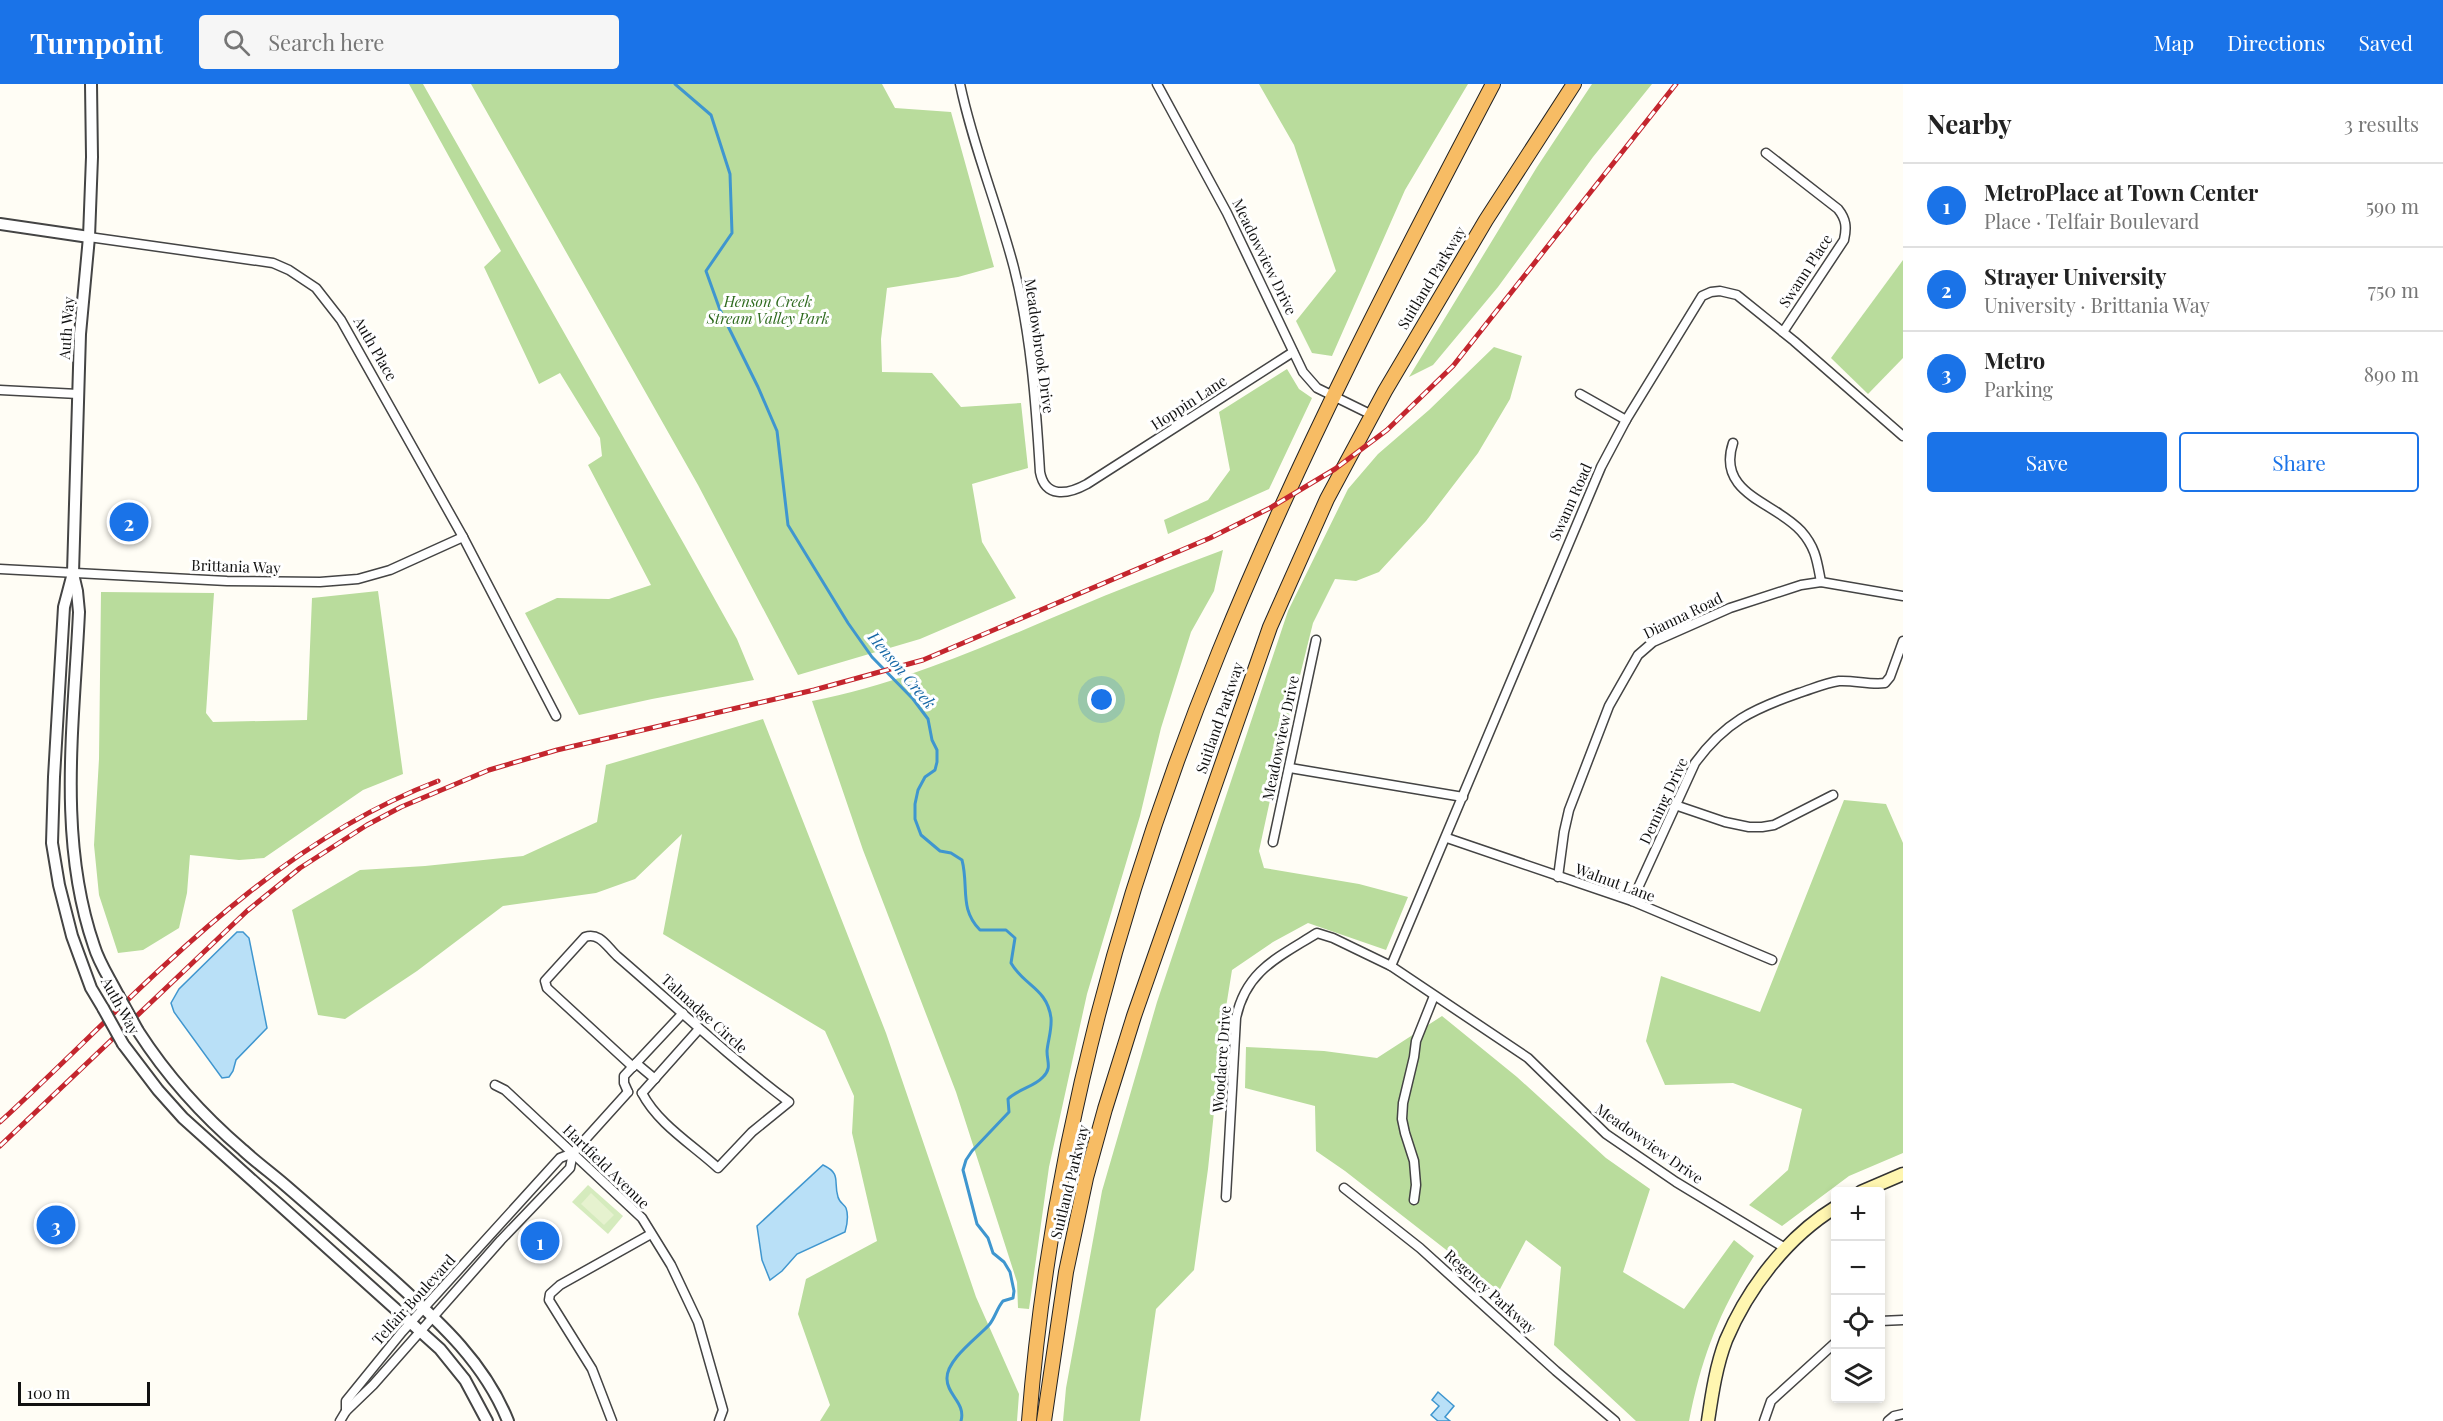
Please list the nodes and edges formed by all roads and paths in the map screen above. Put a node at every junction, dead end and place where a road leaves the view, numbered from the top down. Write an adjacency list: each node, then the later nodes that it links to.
1 (92, 84): 8 (street, Auth Way)
2 (960, 84): 19 (street, Meadowbrook Drive)
3 (1157, 84): 10 (street, Meadowview Drive)
4 (1492, 84): 14 (highway, Suitland Parkway)
5 (1574, 84): 15 (highway, Suitland Parkway)
6 (1766, 153): 9 (street, Swann Place)
7 (0, 224): 8 (street, Auth Place)
8 (89, 237): 12 (street, Auth Way); 20 (street, Auth Place)
9 (1783, 332): 16 (street, Swann Road); 17 (street, Swann Road)
10 (1293, 352): 14 (street, Meadowview Drive); 19 (street, Hoppin Lane)
11 (0, 390): 12 (street)
12 (78, 393): 22 (street, Auth Way)
13 (1580, 394): 16 (street)
14 (1335, 396): 15 (street, Meadowview Drive); 71 (highway, Suitland Parkway)
15 (1372, 415): 72 (highway, Suitland Parkway)
16 (1626, 420): 30 (street, Swann Road)
17 (1903, 436)
18 (1733, 443): 23 (street)
19 (1099, 477)
20 (463, 537): 22 (street, Brittania Way); 27 (street, Auth Place)
21 (0, 569): 22 (street, Brittania Way)
22 (73, 573): 57 (street, Auth Way, bridge); 61 (street, Auth Way, bridge)
23 (1821, 582): 24 (street, Dianna Road); 34 (street, Dianna Road)
24 (1903, 597)
25 (1316, 640): 28 (street, Meadowview Drive)
26 (1903, 641): 31 (street, Deming Drive)
27 (556, 716)
28 (1290, 768): 30 (street); 33 (street, Meadowview Drive)
29 (1833, 795): 31 (street)
30 (1463, 797): 32 (street, Swann Road)
31 (1675, 805): 35 (street, Deming Drive)
32 (1447, 838): 34 (street, Walnut Lane); 37 (street, Swann Road)
33 (1274, 842)
34 (1558, 877): 35 (street, Walnut Lane)
35 (1632, 901): 36 (street, Walnut Lane)
36 (1772, 960)
37 (1391, 966): 38 (street, Meadowview Drive); 50 (street, Woodacre Drive)
38 (1434, 996): 51 (street); 56 (street, Meadowview Drive)
39 (683, 1013): 40 (street, Talmadge Circle); 41 (street); 41 (street, Talmadge Circle)
40 (699, 1029): 42 (street); 45 (street, Talmadge Circle)
41 (635, 1065): 42 (street); 44 (street)
42 (655, 1079): 45 (street)
43 (495, 1085): 46 (street, Hartfield Avenue)
44 (628, 1092): 45 (street); 46 (street, Telfair Boulevard)
45 (642, 1093)
46 (573, 1153): 53 (street, Telfair Boulevard); 54 (street, Telfair Boulevard); 55 (street, Hartfield Avenue)
47 (1903, 1174): 48 (main road)
48 (1871, 1187)
49 (1344, 1188): 73 (street, Regency Parkway)
50 (1226, 1197)
51 (1414, 1200)
52 (1831, 1210): 56 (main road)
53 (512, 1211): 54 (street); 57 (street, Telfair Boulevard)
54 (522, 1219): 58 (street, Telfair Boulevard)
55 (651, 1234): 69 (street); 70 (street, Hartfield Avenue)
56 (1785, 1248): 74 (main road)
57 (425, 1308): 58 (street, Auth Way); 61 (street, Telfair Boulevard)
58 (435, 1319): 62 (street, Telfair Boulevard); 68 (street, Auth Way)
59 (1903, 1320): 60 (street)
60 (1885, 1321)
61 (411, 1322): 62 (street, Auth Way); 64 (street, Telfair Boulevard)
62 (422, 1331): 64 (street, Telfair Boulevard); 67 (street, Auth Way)
63 (1831, 1347): 75 (street)
64 (346, 1411): 66 (street, Telfair Boulevard)
65 (1903, 1414): 76 (street)
66 (340, 1421)
67 (488, 1421)
68 (508, 1421)
69 (612, 1421)
70 (718, 1421)
71 (1029, 1421)
72 (1044, 1421)
73 (1615, 1421)
74 (1708, 1421)
75 (1764, 1421)
76 (1888, 1421)

